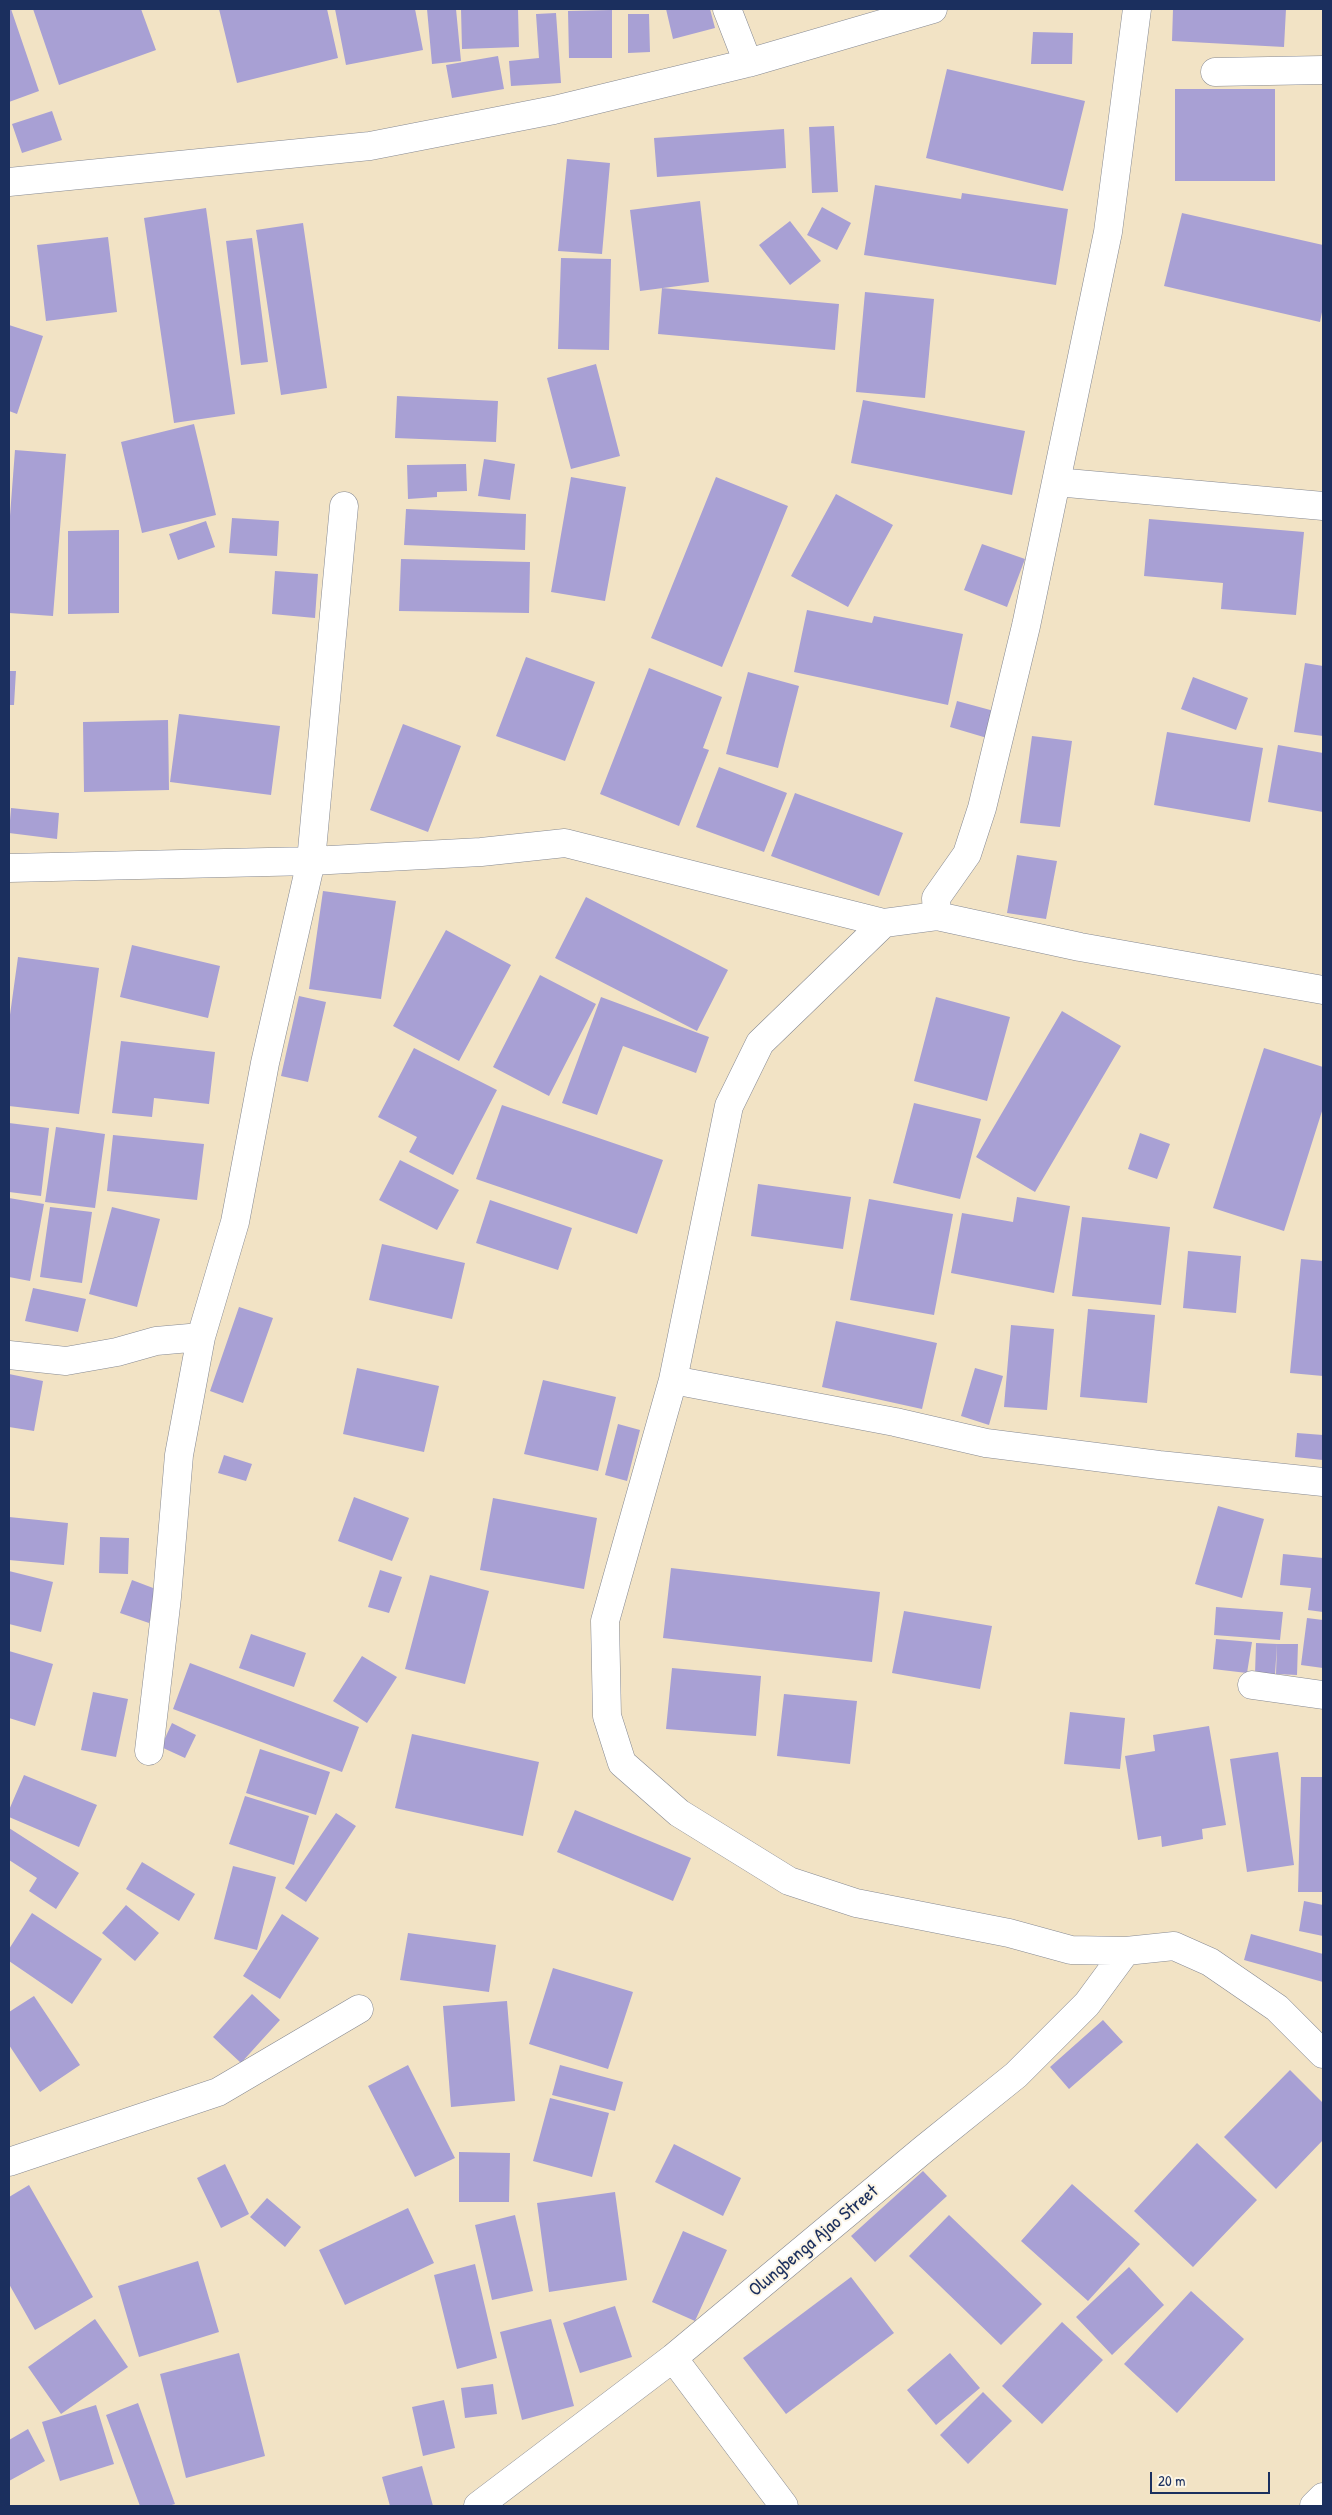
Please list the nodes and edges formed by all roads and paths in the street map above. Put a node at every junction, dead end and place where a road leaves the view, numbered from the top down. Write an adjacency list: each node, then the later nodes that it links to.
1 (728, 9): 4 (street)
2 (933, 9): 4 (street)
3 (1137, 9): 8 (street)
4 (748, 63): 7 (street)
5 (1323, 70): 6 (street)
6 (1215, 72)
7 (9, 182)
8 (1056, 482): 10 (street); 13 (street)
9 (344, 506): 11 (street)
10 (1323, 506)
11 (312, 861): 12 (street); 14 (street); 16 (street)
12 (9, 868)
13 (937, 916): 14 (street); 15 (street)
14 (884, 923): 18 (street)
15 (1323, 990)
16 (201, 1337): 17 (street); 22 (street)
17 (9, 1354)
18 (673, 1380): 19 (street); 23 (street)
19 (1323, 1482)
20 (1252, 1685): 21 (street)
21 (1323, 1695)
22 (148, 1751)
23 (1126, 1951): 25 (street); 27 (street, Olungbenga Ajao Street)
24 (359, 2009): 26 (street)
25 (1323, 2054)
26 (9, 2162)
27 (673, 2358): 29 (street, Olungbenga Ajao Street); 30 (street)
28 (1323, 2497): 31 (street)
29 (478, 2506)
30 (784, 2506)
31 (1314, 2506)

